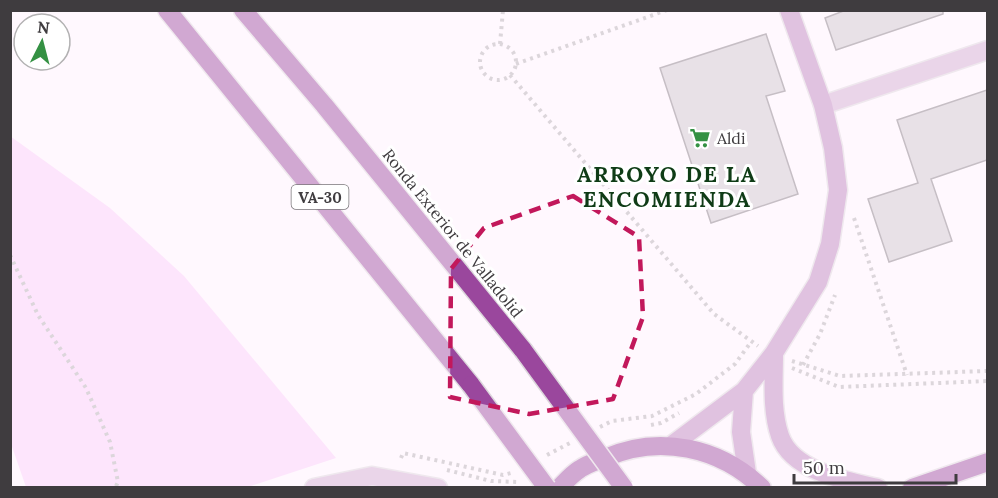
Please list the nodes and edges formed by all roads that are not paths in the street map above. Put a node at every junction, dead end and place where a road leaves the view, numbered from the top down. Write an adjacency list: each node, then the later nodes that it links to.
1 (166, 10): 14 (highway, VA-30, bridge)
2 (243, 10): 16 (highway, Ronda Exterior de Valladolid, bridge)
3 (789, 10): 5 (street)
4 (987, 50): 5 (street)
5 (823, 105): 6 (street)
6 (765, 349): 7 (street); 18 (street)
7 (744, 392): 8 (street); 10 (street)
8 (672, 445): 10 (highway); 15 (highway)
9 (987, 462): 19 (highway)
10 (747, 473): 17 (highway)
11 (401, 484): 12 (street); 13 (street)
12 (314, 488)
13 (438, 488)
14 (547, 488)
15 (559, 488)
16 (624, 488)
17 (762, 488)
18 (878, 488)
19 (912, 488)

